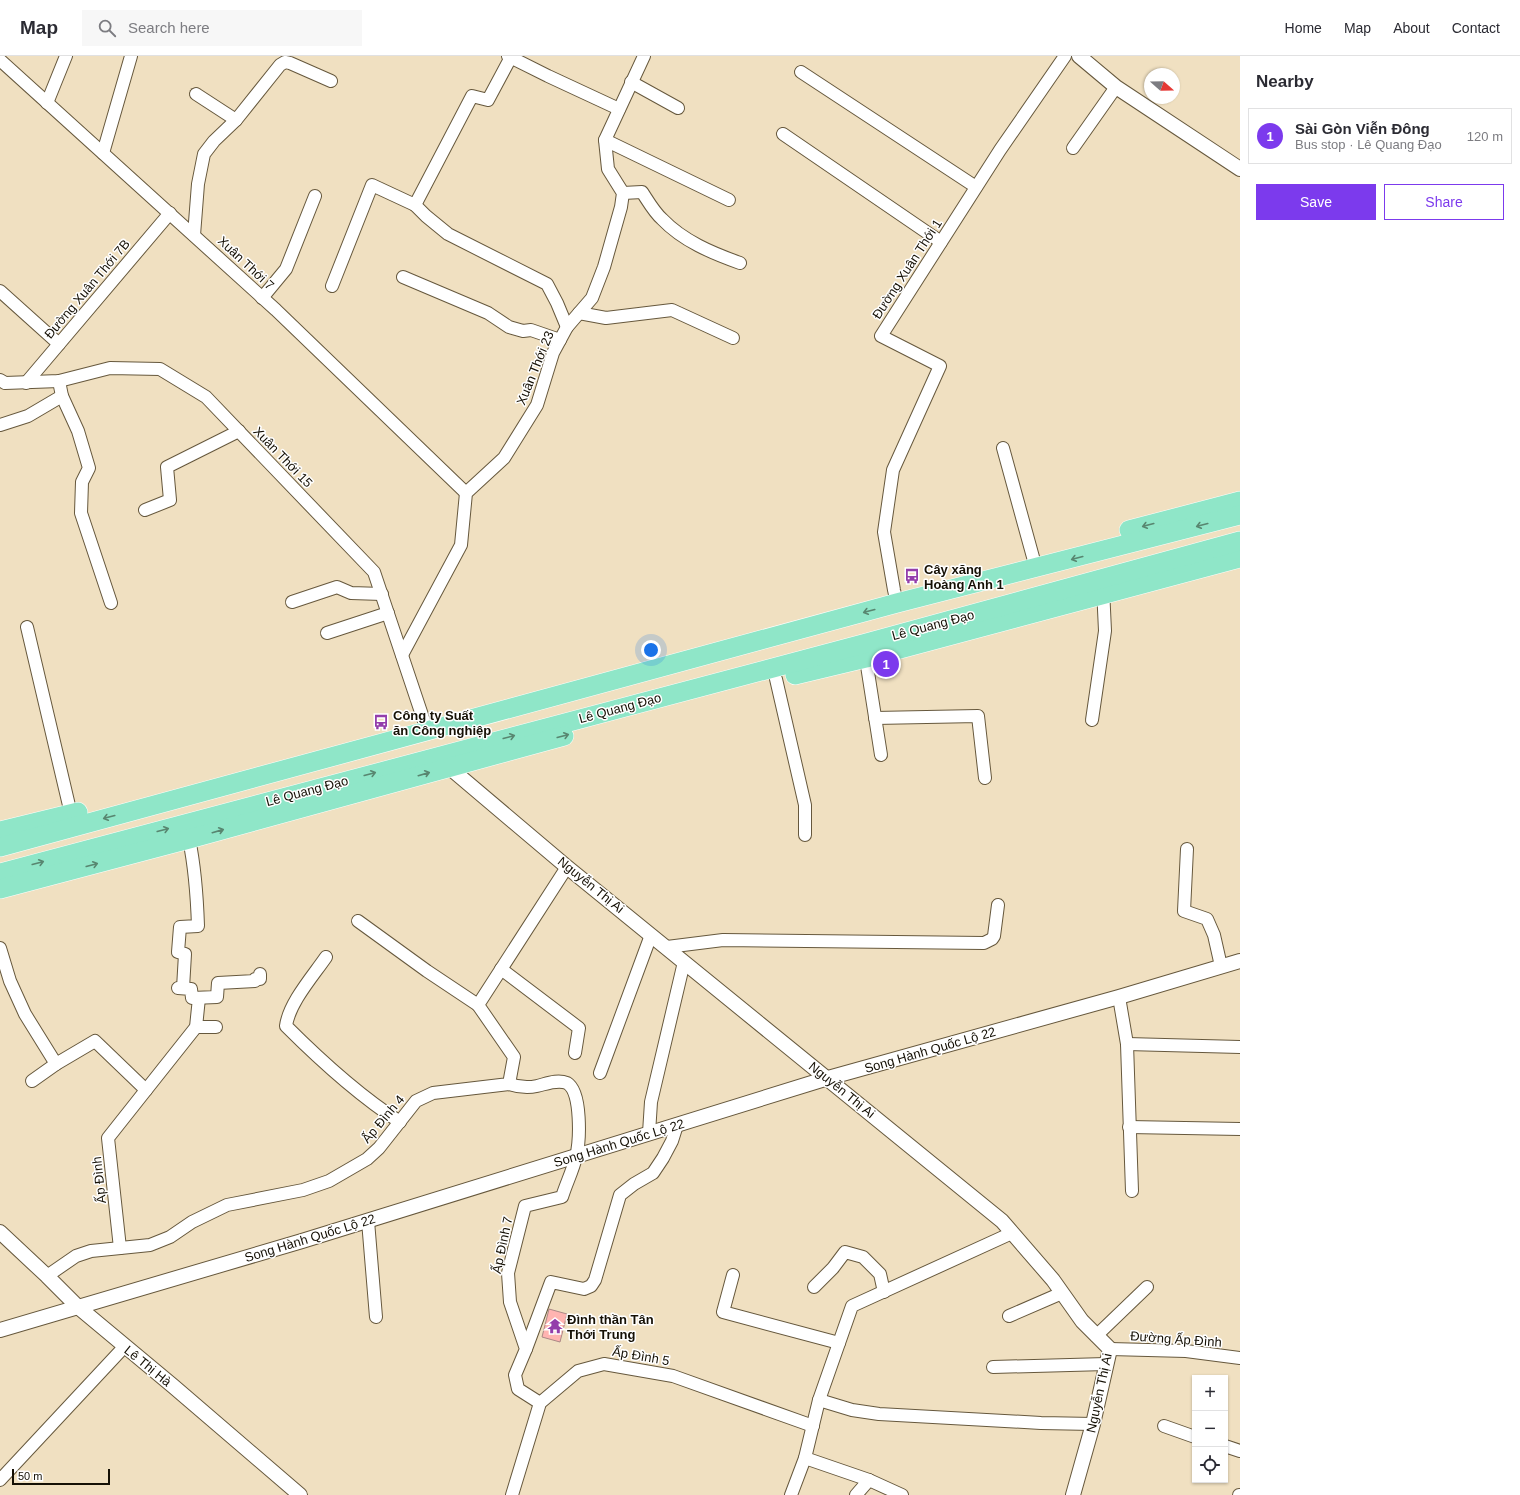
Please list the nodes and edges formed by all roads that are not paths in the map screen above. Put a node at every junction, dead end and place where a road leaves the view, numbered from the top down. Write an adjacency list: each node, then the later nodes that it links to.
1 (66, 56): 14 (street)
2 (131, 56): 21 (street)
3 (644, 56): 11 (street)
4 (1065, 56): 23 (street, Đường Xuân Thới 1)
5 (1079, 56): 8 (street)
6 (510, 57): 16 (street); 27 (street)
7 (0, 60): 14 (street, Xuân Thới 7)
8 (1093, 60): 12 (street)
9 (801, 72): 23 (street)
10 (331, 81): 17 (street)
11 (631, 82): 15 (street); 16 (street)
12 (1116, 86): 20 (street); 22 (street)
13 (196, 94): 17 (street)
14 (48, 103): 21 (street, Xuân Thới 7)
15 (678, 108)
16 (619, 109): 19 (street)
17 (236, 120): 29 (street)
18 (783, 134): 30 (street)
19 (605, 140): 24 (street); 26 (street)
20 (1073, 148)
21 (103, 153): 28 (street, Xuân Thới 7)
22 (1240, 169)
23 (976, 187): 30 (street, Đường Xuân Thới 1)
24 (623, 193): 31 (street); 36 (street, Xuân Thới 23)
25 (315, 196): 35 (street)
26 (729, 200)
27 (415, 205): 33 (street); 37 (street)
28 (170, 213): 29 (street, Xuân Thới 7); 40 (street, Đường Xuân Thới 7B)
29 (194, 235): 35 (street, Xuân Thới 7)
30 (941, 242): 57 (street, Đường Xuân Thới 1)
31 (740, 263)
32 (403, 277): 39 (street)
33 (332, 286)
34 (0, 291): 40 (street)
35 (262, 298): 48 (street, Xuân Thới 7)
36 (579, 313): 37 (street, Xuân Thới 23); 38 (street)
37 (567, 327): 39 (street, Xuân Thới 23)
38 (733, 338)
39 (560, 340): 48 (street, Xuân Thới 23)
40 (59, 344): 43 (street, Đường Xuân Thới 7B)
41 (0, 380): 43 (street, Xuân Thới 15)
42 (59, 381): 43 (street, Xuân Thới 15); 44 (street); 46 (street, Xuân Thới 15)
43 (26, 383)
44 (62, 396): 45 (street); 59 (street)
45 (0, 426)
46 (239, 431): 50 (street); 56 (street, Xuân Thới 15)
47 (1003, 448): 54 (street)
48 (466, 493): 64 (street)
49 (1240, 500): 54 (highway, Lê Quang Đạo, one-way to 54)
50 (145, 510)
51 (1240, 515): 54 (highway, Lê Quang Đạo, one-way to 54)
52 (1240, 540): 55 (highway, Lê Quang Đạo)
53 (1240, 558): 55 (highway, Lê Quang Đạo)
54 (1034, 562): 57 (highway, Lê Quang Đạo)
55 (1103, 587): 63 (highway, Lê Quang Đạo); 67 (street)
56 (382, 594): 58 (street); 60 (street, Xuân Thới 15)
57 (895, 597): 68 (highway, Lê Quang Đạo, one-way to 68)
58 (292, 602)
59 (111, 603)
60 (388, 613): 62 (street); 64 (street, Xuân Thới 15)
61 (27, 627): 72 (street)
62 (327, 633)
63 (865, 651): 65 (highway, Lê Quang Đạo); 66 (street); 70 (highway, Lê Quang Đạo, one-way to 63)
64 (402, 655): 68 (street, Xuân Thới 15)
65 (776, 679): 70 (highway, Lê Quang Đạo, one-way to 65); 74 (street)
66 (875, 718): 69 (street); 71 (street)
67 (1092, 720)
68 (425, 725): 72 (highway, Lê Quang Đạo); 76 (highway, Lê Quang Đạo, one-way to 76)
69 (882, 755)
70 (442, 762): 75 (highway, Lê Quang Đạo, one-way to 70); 78 (street, Nguyễn Thị Ai); 79 (highway, Lê Quang Đạo, one-way to 70)
71 (985, 778)
72 (71, 814): 73 (highway, Lê Quang Đạo)
73 (0, 831)
74 (805, 836)
75 (189, 839): 80 (highway, Lê Quang Đạo, one-way to 75); 93 (street)
76 (0, 847)
77 (1187, 849): 89 (street)
78 (567, 867): 83 (street, Nguyễn Thị Ai); 90 (street)
79 (0, 873)
80 (0, 889)
81 (998, 905): 85 (street)
82 (358, 921): 94 (street)
83 (651, 935): 85 (street, Nguyễn Thị Ai); 101 (street)
84 (0, 948): 100 (street)
85 (667, 948): 88 (street, Nguyễn Thị Ai)
86 (326, 957): 106 (street)
87 (1240, 961): 89 (street, Song Hành Quốc Lộ 22)
88 (684, 962): 102 (street, Nguyễn Thị Ai); 110 (street)
89 (1221, 966): 92 (street, Song Hành Quốc Lộ 22)
90 (501, 969): 94 (street); 99 (street)
91 (260, 974): 93 (street)
92 (1119, 997): 97 (street); 102 (street, Song Hành Quốc Lộ 22)
93 (200, 998): 95 (street)
94 (478, 1005): 104 (street)
95 (196, 1027): 96 (street); 105 (street, Ấp Đình)
96 (216, 1027)
97 (1127, 1044): 98 (street); 108 (street)
98 (1240, 1047)
99 (575, 1053)
100 (56, 1064): 103 (street); 105 (street)
101 (600, 1073)
102 (828, 1078): 107 (street, Song Hành Quốc Lộ 22); 115 (street, Nguyễn Thị Ai)
103 (32, 1081)
104 (509, 1084): 106 (street, Ấp Đình 4); 111 (street, Ấp Đình 4)
105 (146, 1090): 116 (street, Ấp Đình)
106 (400, 1122): 116 (street, Ấp Đình 4)
107 (677, 1125): 110 (street, Song Hành Quốc Lộ 22); 130 (street)
108 (1129, 1127): 109 (street); 112 (street)
109 (1240, 1130)
110 (650, 1133): 111 (street, Song Hành Quốc Lộ 22)
111 (576, 1156): 113 (street, Song Hành Quốc Lộ 22); 130 (street, Ấp Đình 7)
112 (1132, 1191)
113 (368, 1221): 123 (street, Song Hành Quốc Lộ 22); 125 (street)
114 (0, 1232): 118 (street, Lê Thị Hà)
115 (1012, 1233): 121 (street); 122 (street, Nguyễn Thị Ai)
116 (120, 1248): 118 (street, Ấp Đình 4)
117 (733, 1275): 128 (street)
118 (47, 1276): 123 (street, Lê Thị Hà)
119 (814, 1287): 121 (street)
120 (1147, 1287): 127 (street)
121 (884, 1292): 128 (street)
122 (1062, 1293): 124 (street); 127 (street, Nguyễn Thị Ai)
123 (77, 1306): 126 (street, Song Hành Quốc Lộ 22); 129 (street, Lê Thị Hà)
124 (1009, 1316)
125 (376, 1318)
126 (0, 1330)
127 (1096, 1336): 131 (street, Nguyễn Thị Ai)
128 (839, 1343): 135 (street)
129 (125, 1346): 144 (street); 146 (street, Lê Thị Hà)
130 (526, 1349): 136 (street)
131 (1110, 1349): 132 (street, Đường Ấp Đình); 133 (street, Nguyễn Thị Ai)
132 (1240, 1358)
133 (1106, 1364): 134 (street); 137 (street, Nguyễn Thị Ai)
134 (993, 1367)
135 (819, 1400): 137 (street); 138 (street)
136 (540, 1403): 138 (street, Ấp Đình 5); 147 (street)
137 (1093, 1424): 151 (street, Nguyễn Thị Ai)
138 (813, 1426): 143 (street)
139 (1164, 1426): 140 (street)
140 (1192, 1435)
141 (1228, 1447): 142 (street)
142 (1240, 1452)
143 (805, 1458): 145 (street); 148 (street)
144 (0, 1480)
145 (869, 1480): 149 (street); 150 (street)
146 (300, 1495)
147 (512, 1495)
148 (791, 1495)
149 (856, 1495)
150 (902, 1495)
151 (1073, 1495)

